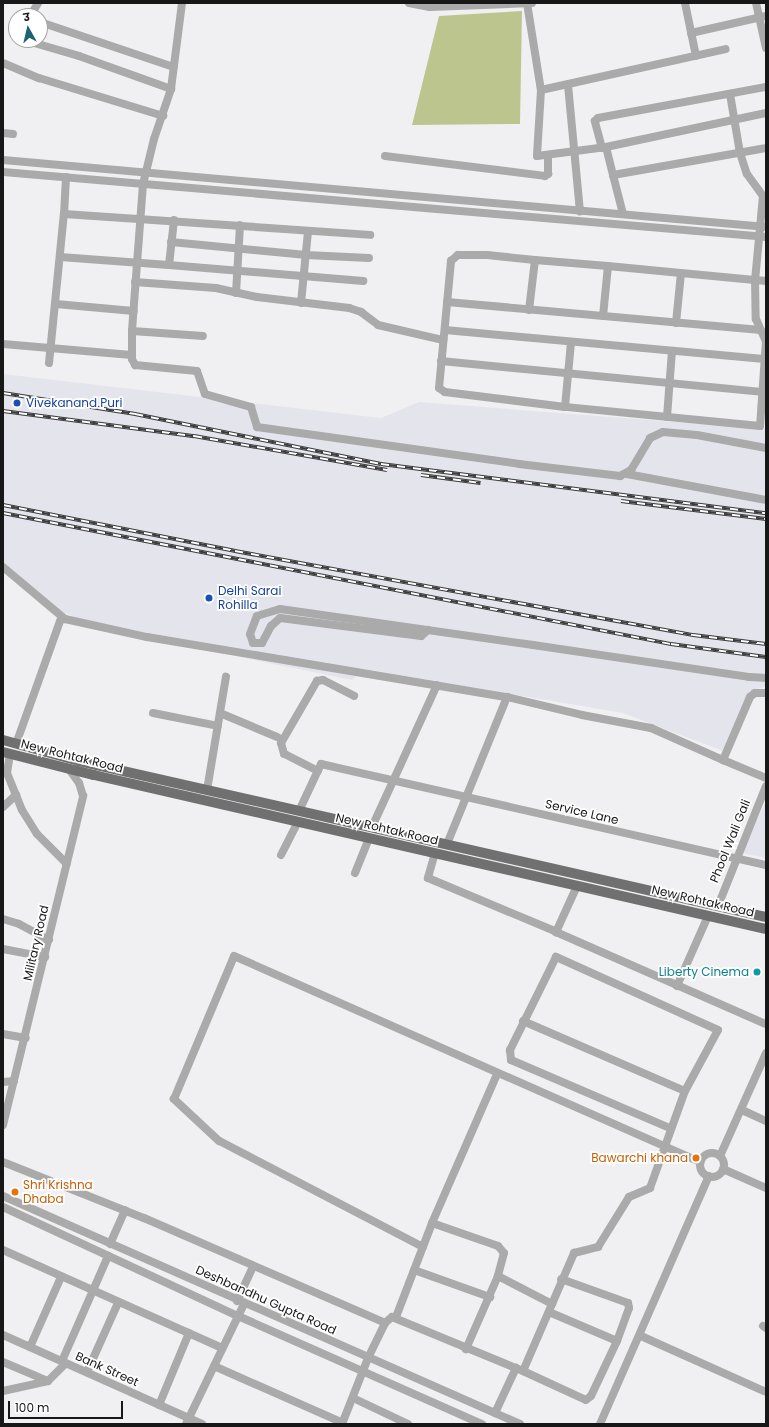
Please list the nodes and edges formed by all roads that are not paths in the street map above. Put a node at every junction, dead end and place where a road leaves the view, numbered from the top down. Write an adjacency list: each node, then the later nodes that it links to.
1 (182, 3): 15 (street)
2 (409, 3): 6 (street)
3 (529, 3): 6 (street); 19 (street)
4 (685, 3): 9 (street)
5 (756, 3): 7 (street)
6 (492, 4)
7 (763, 17): 9 (street); 11 (street)
8 (48, 25): 15 (street)
9 (691, 33): 13 (street)
10 (48, 47): 18 (street)
11 (766, 48)
12 (726, 49): 13 (street)
13 (696, 56): 16 (street)
14 (3, 63): 22 (street)
15 (174, 68): 18 (street)
16 (568, 85): 19 (street); 28 (street)
17 (766, 87): 20 (street)
18 (171, 89): 22 (street)
19 (541, 90): 30 (street)
20 (730, 94): 23 (street); 26 (street)
21 (766, 114): 23 (street)
22 (163, 116): 34 (street)
23 (733, 120): 26 (street); 29 (street)
24 (3, 133): 25 (street)
25 (13, 134)
26 (604, 147): 28 (street); 35 (street)
27 (766, 148): 29 (street)
28 (574, 152): 30 (street); 38 (street)
29 (740, 153): 35 (street); 44 (street)
30 (548, 155): 31 (street)
31 (385, 156)
32 (3, 160): 34 (street)
33 (3, 172): 36 (street)
34 (144, 173): 37 (street); 38 (street)
35 (614, 175): 40 (street)
36 (66, 177): 37 (street); 39 (street)
37 (143, 184): 41 (street); 47 (street)
38 (580, 210): 40 (street)
39 (64, 214): 41 (street); 51 (street)
40 (623, 214): 44 (street)
41 (140, 218): 42 (street); 54 (street)
42 (174, 220): 43 (street); 48 (street)
43 (240, 225): 45 (street); 49 (street)
44 (763, 227): 47 (street)
45 (308, 231): 46 (street); 50 (street)
46 (370, 235)
47 (762, 236): 60 (street)
48 (171, 242): 49 (street); 55 (street)
49 (237, 248): 50 (street); 57 (street)
50 (306, 255): 52 (street); 59 (street)
51 (60, 257): 54 (street); 67 (street)
52 (369, 258)
53 (535, 260): 56 (street); 65 (street); 68 (street)
54 (137, 263): 55 (street); 63 (street)
55 (169, 265): 57 (street)
56 (608, 266): 58 (street); 70 (street)
57 (236, 271): 59 (street); 64 (street)
58 (681, 273): 60 (street); 71 (street)
59 (304, 276): 61 (street); 66 (street)
60 (755, 280): 62 (street); 73 (street)
61 (363, 281)
62 (766, 281)
63 (136, 282): 64 (street); 69 (street)
64 (236, 293): 66 (street)
65 (448, 302): 68 (street); 72 (street)
66 (301, 303): 76 (street)
67 (56, 304): 69 (street); 79 (street)
68 (529, 310): 70 (street)
69 (134, 312): 74 (street)
70 (603, 316): 71 (street)
71 (676, 323): 73 (street)
72 (445, 330): 76 (street); 77 (street)
73 (761, 330): 82 (street)
74 (132, 332): 75 (street); 81 (street)
75 (203, 336)
76 (443, 340): 83 (street)
77 (571, 342): 80 (street); 85 (street)
78 (3, 344): 79 (street)
79 (51, 348): 81 (street); 84 (street)
80 (672, 350): 82 (street); 86 (street)
81 (132, 355): 92 (street)
82 (765, 359): 87 (street)
83 (441, 361): 85 (street); 88 (street)
84 (49, 363)
85 (569, 372): 86 (street); 88 (street)
86 (669, 383): 87 (street); 89 (street)
87 (762, 392): 90 (street)
88 (565, 407): 89 (street)
89 (667, 418): 90 (street)
90 (763, 426)
91 (766, 448): 92 (street)
92 (627, 474): 93 (street)
93 (766, 500)
94 (3, 568): 95 (street)
95 (61, 618): 99 (street); 108 (street)
96 (428, 630): 96 (street); 98 (street)
97 (226, 677): 103 (street)
98 (766, 678)
99 (437, 685): 102 (street); 114 (street)
100 (766, 693): 110 (street)
101 (354, 696): 112 (street)
102 (507, 697): 110 (street); 118 (street)
103 (220, 713): 105 (street); 106 (street)
104 (153, 714): 105 (street)
105 (218, 726): 116 (street)
106 (277, 737)
107 (3, 740): 108 (main road, New Rohtak Road)
108 (16, 744): 116 (main road, New Rohtak Road)
109 (7, 753): 111 (main road, New Rohtak Road); 117 (street)
110 (723, 760): 113 (street)
111 (69, 769): 121 (main road, New Rohtak Road); 128 (street, Military Road)
112 (318, 771): 114 (street, Service Lane); 120 (street)
113 (766, 778)
114 (393, 780): 118 (street, Service Lane); 122 (street)
115 (766, 786): 127 (street, Phool Wali Gali)
116 (207, 790): 120 (main road, New Rohtak Road)
117 (16, 795): 119 (street); 128 (street)
118 (466, 797): 124 (street); 127 (street, Service Lane)
119 (3, 807)
120 (299, 811): 122 (main road, New Rohtak Road)
121 (298, 821): 123 (main road, New Rohtak Road); 126 (street)
122 (372, 827): 124 (main road, New Rohtak Road)
123 (369, 838): 125 (main road, New Rohtak Road); 130 (street)
124 (447, 844): 132 (main road, New Rohtak Road)
125 (435, 853): 131 (main road, New Rohtak Road); 137 (street)
126 (280, 855)
127 (736, 858): 129 (street, Service Lane); 132 (street, Phool Wali Gali)
128 (67, 864): 138 (street, Military Road)
129 (766, 865)
130 (355, 874)
131 (577, 886): 133 (main road, New Rohtak Road); 137 (street)
132 (718, 906): 134 (main road, New Rohtak Road)
133 (708, 916): 136 (main road, New Rohtak Road); 141 (street)
134 (766, 917)
135 (3, 919): 138 (street)
136 (766, 929)
137 (557, 932): 141 (street)
138 (49, 940): 140 (street, Military Road)
139 (3, 949): 140 (street)
140 (45, 957): 145 (street, Military Road)
141 (677, 986): 143 (street)
142 (523, 1021): 150 (street); 150 (street); 154 (street)
143 (766, 1024)
144 (3, 1034): 145 (street)
145 (26, 1038): 148 (street, Military Road)
146 (765, 1056): 151 (street)
147 (496, 1074): 155 (street); 165 (street); 167 (street)
148 (14, 1081): 149 (street); 153 (street, Military Road)
149 (3, 1082)
150 (685, 1091): 154 (street)
151 (742, 1110): 152 (street); 156 (street)
152 (766, 1121)
153 (3, 1124)
154 (670, 1128): 155 (street)
155 (663, 1146): 158 (street); 174 (street)
156 (720, 1156): 158 (street); 159 (street)
157 (3, 1162): 164 (street)
158 (700, 1162): 160 (street)
159 (723, 1169): 160 (street); 161 (street)
160 (710, 1176): 185 (street)
161 (766, 1188)
162 (3, 1196): 166 (street, Deshbandhu Gupta Road)
163 (3, 1207): 169 (street)
164 (125, 1210): 166 (street); 170 (street)
165 (432, 1223): 167 (street); 172 (street)
166 (110, 1244): 178 (street, Deshbandhu Gupta Road)
167 (423, 1247): 171 (street)
168 (3, 1250): 173 (street)
169 (108, 1256): 175 (street); 180 (street)
170 (253, 1267): 178 (street); 182 (street)
171 (414, 1270): 176 (street); 181 (street)
172 (498, 1276): 176 (street); 179 (street)
173 (61, 1277): 175 (street); 187 (street)
174 (562, 1279): 179 (street); 186 (street)
175 (93, 1292): 177 (street); 192 (street)
176 (490, 1296): 189 (street)
177 (118, 1302): 183 (street); 195 (street)
178 (240, 1302): 180 (street); 190 (street, Deshbandhu Gupta Road)
179 (550, 1308): 186 (street); 194 (street)
180 (238, 1316): 188 (street); 196 (street)
181 (396, 1317): 182 (street); 189 (street)
182 (385, 1323): 190 (street)
183 (189, 1333): 188 (street); 201 (street)
184 (3, 1335): 187 (street, Bank Street)
185 (641, 1336): 199 (street); 209 (street)
186 (617, 1341): 194 (street)
187 (30, 1347): 192 (street, Bank Street)
188 (222, 1348): 193 (street)
189 (466, 1349): 194 (street)
190 (368, 1358): 196 (street); 202 (street, Deshbandhu Gupta Road)
191 (3, 1362): 197 (street)
192 (64, 1362): 195 (street, Bank Street); 197 (street)
193 (214, 1366): 203 (street); 204 (street)
194 (520, 1369): 202 (street)
195 (87, 1372): 201 (street, Bank Street)
196 (363, 1372): 200 (street); 207 (street)
197 (48, 1381): 198 (street)
198 (3, 1391)
199 (766, 1392)
200 (353, 1398): 204 (street); 206 (street)
201 (159, 1405): 203 (street, Bank Street)
202 (495, 1413): 208 (street, Deshbandhu Gupta Road)
203 (187, 1421): 205 (street, Bank Street)
204 (343, 1423)
205 (202, 1424)
206 (408, 1424)
207 (482, 1424)
208 (520, 1424)
209 (600, 1424)

